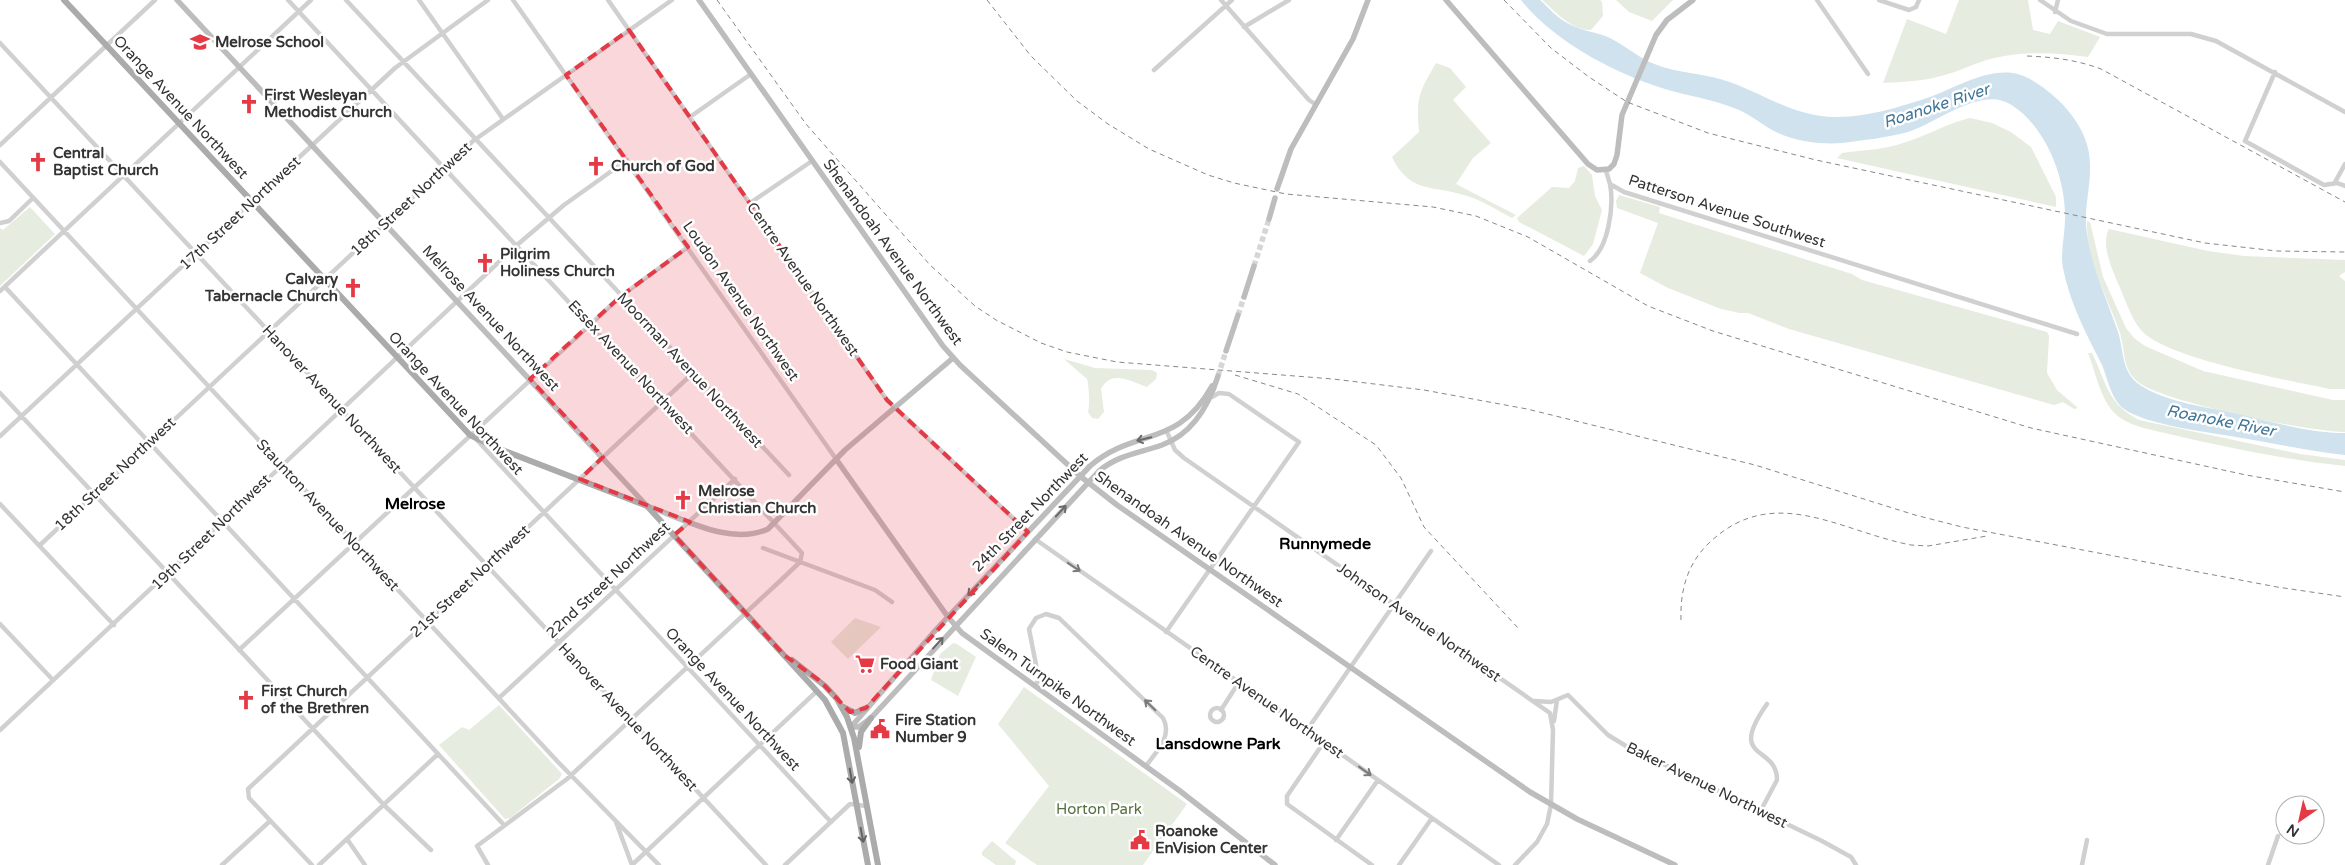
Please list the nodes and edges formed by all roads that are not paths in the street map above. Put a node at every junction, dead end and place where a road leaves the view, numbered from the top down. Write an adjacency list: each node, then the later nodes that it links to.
1 (64, 0): 31 (main road, Orange Avenue Northwest)
2 (156, 0): 31 (street)
3 (178, 0): 33 (street, Melrose Avenue Northwest)
4 (288, 0): 25 (street, Essex Avenue Northwest)
5 (312, 0): 25 (street)
6 (346, 0): 32 (street, Moorman Avenue Northwest)
7 (419, 0): 29 (street)
8 (488, 0): 29 (street, 17th Street Northwest)
9 (514, 0): 38 (street, Loudon Avenue Northwest)
10 (608, 0): 28 (street, Centre Avenue Northwest)
11 (672, 0): 28 (street, 18th Street Northwest)
12 (699, 0): 36 (street, Shenandoah Avenue Northwest)
13 (1221, 0): 24 (street)
14 (1232, 0): 24 (street)
15 (1290, 0): 27 (street)
16 (1368, 0): 41 (street)
17 (1446, 0): 54 (street)
18 (1692, 0): 54 (street)
19 (1818, 0): 37 (street)
20 (1879, 0): 21 (street)
21 (1919, 0)
22 (2040, 0): 26 (street)
23 (2058, 0): 26 (street)
24 (1226, 6): 27 (street); 34 (street)
25 (299, 12): 33 (street); 39 (street, Essex Avenue Northwest)
26 (2055, 12): 35 (street)
27 (1244, 27): 41 (street)
28 (629, 30): 38 (street, 18th Street Northwest); 43 (street, Centre Avenue Northwest)
29 (443, 32): 32 (street, 17th Street Northwest); 44 (street)
30 (0, 43): 40 (street, Hanover Avenue Northwest)
31 (107, 46): 40 (street); 45 (main road, Orange Avenue Northwest)
32 (402, 61): 39 (street, 17th Street Northwest); 46 (street, Moorman Avenue Northwest)
33 (240, 67): 45 (street); 48 (street, Melrose Avenue Northwest)
34 (1154, 70)
35 (2275, 72): 42 (street); 57 (street)
36 (751, 74): 43 (street); 50 (street, Shenandoah Avenue Northwest)
37 (1868, 74)
38 (566, 75): 44 (street, 18th Street Northwest); 49 (street, Loudon Avenue Northwest)
39 (372, 90): 48 (street, 17th Street Northwest); 53 (street, Essex Avenue Northwest)
40 (51, 98): 47 (street); 55 (street, Hanover Avenue Northwest)
41 (1315, 104): 59 (street)
42 (2345, 112)
43 (690, 116): 63 (street, Centre Avenue Northwest)
44 (503, 119): 46 (street, 18th Street Northwest)
45 (180, 124): 55 (street); 62 (main road, Orange Avenue Northwest)
46 (475, 139): 53 (street, 18th Street Northwest); 64 (street, Moorman Avenue Northwest)
47 (0, 145)
48 (312, 145): 62 (street, 17th Street Northwest); 67 (street, Melrose Avenue Northwest)
49 (627, 160): 64 (street, 19th Street Northwest); 70 (street, Loudon Avenue Northwest)
50 (812, 161): 63 (street); 87 (street, Shenandoah Avenue Northwest)
51 (0, 162): 60 (street, Staunton Avenue Northwest)
52 (2345, 164): 57 (street)
53 (444, 167): 67 (street, 18th Street Northwest); 69 (street, Essex Avenue Northwest)
54 (1606, 171): 56 (street, Patterson Avenue Southwest)
55 (124, 176): 68 (street); 71 (street, Hanover Avenue Northwest)
56 (1610, 184): 72 (street); 84 (street, Patterson Avenue Southwest)
57 (2334, 184): 58 (street)
58 (2345, 186)
59 (1277, 189)
60 (33, 198): 66 (street); 68 (street, Staunton Avenue Northwest)
61 (1275, 198): 65 (street)
62 (252, 202): 71 (street, 17th Street Northwest); 74 (main road, Orange Avenue Northwest)
63 (750, 203): 95 (street, Centre Avenue Northwest)
64 (549, 217): 69 (street, 19th Street Northwest); 77 (street, Moorman Avenue Northwest)
65 (1268, 219)
66 (0, 223)
67 (385, 223): 74 (street, 18th Street Northwest); 79 (street, Melrose Avenue Northwest)
68 (64, 232): 75 (street); 80 (street, Staunton Avenue Northwest)
69 (517, 246): 79 (street, 19th Street Northwest); 82 (street, Essex Avenue Northwest)
70 (688, 247): 77 (street); 104 (street, Loudon Avenue Northwest)
71 (196, 253): 80 (street, 17th Street Northwest); 83 (street, Hanover Avenue Northwest)
72 (1590, 261)
73 (1254, 266): 78 (street)
74 (325, 279): 83 (street, 18th Street Northwest); 86 (main road, Orange Avenue Northwest)
75 (5, 287): 76 (street); 88 (street)
76 (0, 291)
77 (621, 296): 82 (street); 89 (street, Moorman Avenue Northwest)
78 (1244, 297)
79 (458, 301): 86 (street, 19th Street Northwest); 90 (street, Melrose Avenue Northwest)
80 (136, 309): 88 (street, 17th Street Northwest); 91 (street, Staunton Avenue Northwest)
81 (1238, 316): 85 (street)
82 (590, 324): 90 (street); 94 (street, Essex Avenue Northwest)
83 (269, 331): 91 (street, 18th Street Northwest); 96 (street, Hanover Avenue Northwest)
84 (2077, 334)
85 (1226, 351)
86 (397, 357): 96 (street, 19th Street Northwest); 100 (main road, Orange Avenue Northwest)
87 (953, 358): 95 (street); 107 (street, Shenandoah Avenue Northwest)
88 (76, 364): 97 (street, 17th Street Northwest); 102 (street)
89 (693, 373): 94 (street, 21st Street Northwest); 106 (street, Moorman Avenue Northwest)
90 (530, 379): 100 (street); 103 (street, Melrose Avenue Northwest)
91 (209, 387): 102 (street, 18th Street Northwest); 105 (street, Staunton Avenue Northwest)
92 (0, 392): 97 (street)
93 (1212, 397): 98 (street, 24th Street Northwest); 101 (street, 24th Street Northwest); 115 (street)
94 (663, 401): 103 (street, 21st Street Northwest); 109 (street, Essex Avenue Northwest)
95 (895, 408): 104 (street); 120 (street, Centre Avenue Northwest)
96 (341, 410): 105 (street, 19th Street Northwest); 111 (street, Hanover Avenue Northwest)
97 (21, 416): 99 (street, 17th Street Northwest); 112 (street)
98 (1167, 432): 101 (street, Johnson Avenue Northwest); 107 (street, 24th Street Northwest, one-way to 107)
99 (0, 436)
100 (473, 437): 108 (main road); 111 (street); 116 (street, Orange Avenue Northwest)
101 (1170, 441): 110 (street, 24th Street Northwest); 115 (street, Johnson Avenue Northwest)
102 (149, 442): 112 (street, 18th Street Northwest); 117 (street)
103 (603, 457): 108 (street, 21st Street Northwest); 114 (street, Melrose Avenue Northwest)
104 (836, 459): 119 (street); 136 (street, Loudon Avenue Northwest)
105 (282, 465): 117 (street, 19th Street Northwest); 123 (street, Staunton Avenue Northwest)
106 (789, 476)
107 (1080, 476): 110 (street, Shenandoah Avenue Northwest); 120 (street, 24th Street Northwest)
108 (580, 479): 114 (main road); 116 (street, 21st Street Northwest)
109 (735, 479): 118 (street, 22nd Street Northwest); 119 (street, Essex Avenue Northwest)
110 (1087, 483): 122 (street, 24th Street Northwest, one-way to 110); 129 (street, Shenandoah Avenue Northwest)
111 (414, 487): 123 (street); 128 (street, Hanover Avenue Northwest)
112 (94, 494): 124 (street, 18th Street Northwest); 130 (street)
113 (0, 504): 124 (street)
114 (647, 506): 118 (street); 121 (main road, Melrose Avenue Northwest)
115 (1254, 507): 129 (street); 134 (street, Johnson Avenue Northwest)
116 (543, 513): 128 (street, 21st Street Northwest); 131 (street, Orange Avenue Northwest)
117 (222, 520): 130 (street, 19th Street Northwest); 132 (street)
118 (690, 522): 119 (street); 121 (street, 22nd Street Northwest)
119 (775, 523): 127 (street, Essex Avenue Northwest)
120 (1028, 532): 136 (street, 24th Street Northwest, one-way to 136)
121 (674, 535): 131 (street, 22nd Street Northwest); 135 (main road, Melrose Avenue Northwest)
122 (1035, 539): 140 (street, 24th Street Northwest); 141 (street, Centre Avenue Northwest, one-way to 141)
123 (354, 543): 132 (street); 137 (street, Staunton Avenue Northwest)
124 (40, 546): 139 (street)
125 (763, 548): 127 (street)
126 (1431, 551): 134 (street)
127 (800, 562): 133 (street); 135 (street)
128 (486, 565): 137 (street, 21st Street Northwest); 142 (street, Hanover Avenue Northwest)
129 (1210, 570): 141 (street); 146 (street, Shenandoah Avenue Northwest)
130 (168, 573): 139 (street, 19th Street Northwest); 143 (street)
131 (615, 590): 142 (street, 22nd Street Northwest); 145 (street, Orange Avenue Northwest)
132 (294, 598): 143 (street); 147 (street)
133 (892, 602)
134 (1395, 605): 146 (street); 154 (street, Johnson Avenue Northwest)
135 (746, 612): 144 (main road, Melrose Avenue Northwest); 145 (street)
136 (948, 617): 140 (street, Salem Turnpike Northwest); 157 (street, 24th Street Northwest)
137 (427, 621): 147 (street, 21st Street Northwest); 152 (street, Staunton Avenue Northwest)
138 (0, 624): 148 (street)
139 (114, 625): 148 (street, 19th Street Northwest)
140 (954, 625): 150 (street, Salem Turnpike Northwest); 159 (street, 24th Street Northwest, one-way to 140)
141 (1166, 632): 149 (street, Centre Avenue Northwest)
142 (558, 642): 152 (street, 22nd Street Northwest); 160 (street, Hanover Avenue Northwest)
143 (239, 650): 162 (street)
144 (784, 655): 151 (main road, Melrose Avenue Northwest); 155 (main road, Melrose Avenue Northwest)
145 (687, 668): 160 (street); 167 (street, Orange Avenue Northwest)
146 (1351, 668): 164 (street); 176 (street, Shenandoah Avenue Northwest)
147 (367, 677): 162 (street, 21st Street Northwest); 169 (street)
148 (52, 679): 163 (street, 19th Street Northwest)
149 (1239, 682): 158 (street); 164 (street, Centre Avenue Northwest)
150 (1035, 685): 170 (street, Salem Turnpike Northwest); 170 (street, one-way to 150)
151 (817, 691): 161 (main road); 167 (street); 168 (main road, Melrose Avenue Northwest)
152 (498, 698): 171 (street, Staunton Avenue Northwest)
153 (1557, 700): 154 (street); 165 (street); 179 (street, Baker Avenue Northwest)
154 (1534, 701): 165 (street, Johnson Avenue Northwest)
155 (840, 704): 157 (main road); 161 (main road, Melrose Avenue Northwest)
156 (1767, 704): 179 (street)
157 (866, 708): 161 (street, 24th Street Northwest)
158 (1221, 710)
159 (871, 718): 161 (street, 24th Street Northwest); 173 (main road)
160 (630, 720): 171 (street); 174 (street, Hanover Avenue Northwest)
161 (851, 727): 168 (main road); 173 (main road, Melrose Avenue Northwest)
162 (312, 728): 177 (street); 181 (street, 21st Street Northwest)
163 (0, 730)
164 (1308, 730): 166 (street, Centre Avenue Northwest)
165 (1553, 730): 176 (street)
166 (1324, 742): 172 (street, Centre Avenue Northwest, one-way to 172); 186 (street)
167 (759, 745): 174 (street); 183 (street, Orange Avenue Northwest)
168 (846, 747): 175 (main road, Melrose Avenue Northwest, one-way to 175)
169 (438, 754): 177 (street); 184 (street)
170 (1146, 766): 205 (street, Salem Turnpike Northwest)
171 (571, 775): 182 (street, Staunton Avenue Northwest); 184 (street)
172 (1378, 780): 180 (street, Centre Avenue Northwest); 186 (street)
173 (863, 789): 178 (main road, Melrose Avenue Northwest)
174 (703, 797): 190 (street); 200 (street, Hanover Avenue Northwest)
175 (856, 804): 178 (street); 183 (street); 203 (main road, Melrose Avenue Northwest, one-way to 203)
176 (1551, 805): 209 (street); 210 (street, Shenandoah Avenue Northwest)
177 (384, 806): 185 (street); 189 (street)
178 (866, 806): 204 (main road, Melrose Avenue Northwest)
179 (1760, 812): 192 (street, Baker Avenue Northwest)
180 (1432, 818): 207 (street); 208 (street, Centre Avenue Northwest)
181 (270, 821): 193 (street); 194 (street)
182 (616, 821): 190 (street, Staunton Avenue Northwest); 198 (street)
183 (831, 822): 191 (street)
184 (504, 825): 197 (street)
185 (347, 839): 195 (street); 196 (street)
186 (1336, 840): 206 (street)
187 (2087, 840): 211 (street)
188 (2275, 845): 212 (street)
189 (431, 850)
190 (645, 850): 198 (street); 199 (street, Staunton Avenue Northwest)
191 (790, 861): 201 (street); 202 (street)
192 (1855, 863)
193 (222, 865)
194 (312, 865)
195 (319, 865)
196 (365, 865)
197 (488, 865)
198 (632, 865)
199 (659, 865)
200 (766, 865)
201 (785, 865)
202 (794, 865)
203 (868, 865)
204 (878, 865)
205 (1275, 865)
206 (1372, 865)
207 (1399, 865)
208 (1499, 865)
209 (1515, 865)
210 (1676, 865)
211 (2082, 865)
212 (2268, 865)

